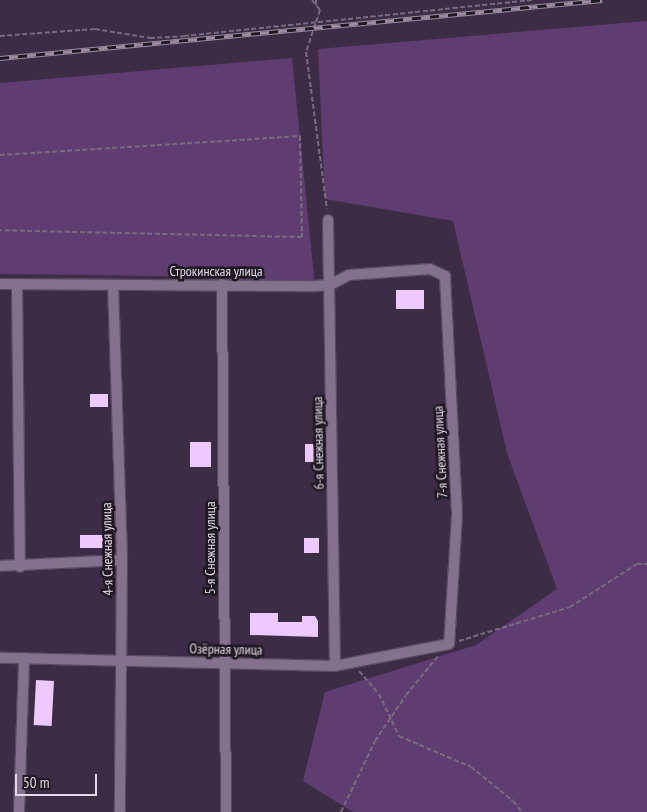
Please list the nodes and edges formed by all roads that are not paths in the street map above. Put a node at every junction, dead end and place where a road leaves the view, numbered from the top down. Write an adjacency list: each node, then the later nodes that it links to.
1 (328, 220): 7 (street, 6-я Снежная улица)
2 (430, 269): 7 (street, Строкинская улица); 11 (street, 7-я Снежная улица)
3 (0, 284): 5 (street, Строкинская улица)
4 (222, 284): 6 (street, Строкинская улица); 7 (street, Строкинская улица); 15 (street, 5-я Снежная улица)
5 (17, 285): 6 (street, Строкинская улица); 10 (street)
6 (113, 285): 8 (street, 4-я Снежная улица)
7 (330, 285): 16 (street, 6-я Снежная улица)
8 (122, 560): 10 (street); 14 (street, 4-я Снежная улица)
9 (0, 566): 10 (street)
10 (20, 567)
11 (449, 644): 16 (street, Озёрная улица)
12 (0, 658): 13 (street, Озёрная улица)
13 (24, 658): 14 (street, Озёрная улица); 17 (street)
14 (123, 661): 15 (street, Озёрная улица); 18 (street, 4-я Снежная улица)
15 (225, 663): 16 (street, Озёрная улица); 19 (street, 5-я Снежная улица)
16 (335, 666)
17 (19, 812)
18 (120, 812)
19 (226, 812)

